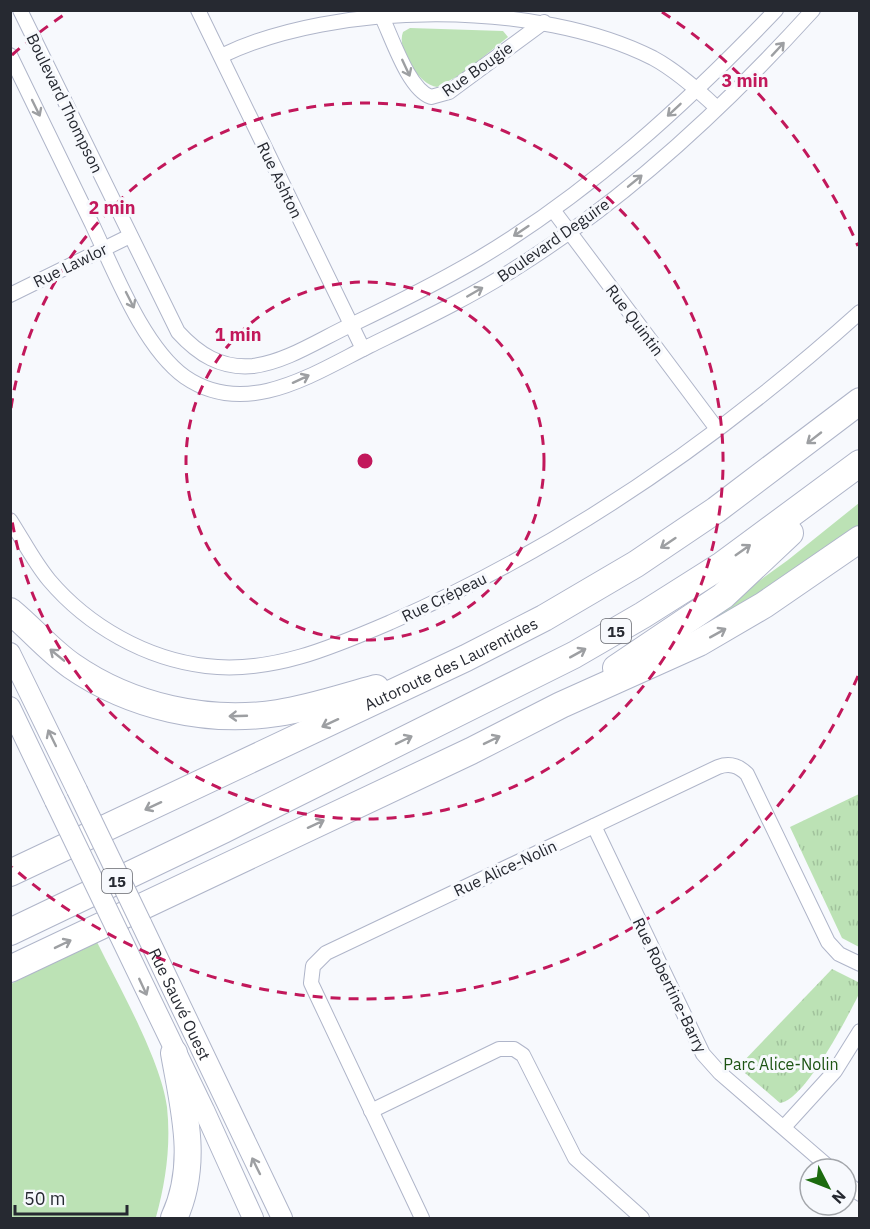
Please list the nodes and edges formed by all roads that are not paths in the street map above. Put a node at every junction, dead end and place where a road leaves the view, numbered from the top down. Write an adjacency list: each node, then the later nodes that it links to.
1 (20, 10): 13 (street, Boulevard Thompson)
2 (198, 10): 8 (street, Rue Ashton)
3 (776, 10): 9 (street, Boulevard Deguire)
4 (813, 10): 10 (street, Boulevard Deguire, one-way to 4)
5 (381, 15): 6 (street, Rue Bougie); 6 (street, Rue Bougie, one-way to 6); 8 (street, Rue Bougie)
6 (544, 22): 9 (street, Rue Bougie)
7 (10, 56): 14 (street, Boulevard Thompson, one-way to 14)
8 (221, 56): 17 (street, Rue Ashton)
9 (697, 89): 10 (street, Rue Bougie); 11 (street, Boulevard Deguire, one-way to 11)
10 (717, 108): 12 (street, Boulevard Deguire, one-way to 10)
11 (553, 210): 12 (street, Rue Quintin); 17 (street, Boulevard Deguire, one-way to 17)
12 (568, 232): 18 (street, Boulevard Deguire, one-way to 12); 22 (street, Rue Quintin)
13 (130, 236): 14 (street, Rue Lawlor); 19 (street, Boulevard Thompson)
14 (103, 248): 15 (street, Rue Lawlor); 20 (street, Boulevard Thompson, one-way to 20)
15 (10, 295)
16 (860, 312): 22 (street, Rue Crépeau)
17 (351, 325): 18 (street, Rue Ashton); 19 (street, Boulevard Deguire)
18 (363, 349): 20 (street, Boulevard Deguire, one-way to 18)
19 (230, 365)
20 (245, 395)
21 (860, 401): 29 (highway, Autoroute des Laurentides, one-way to 29)
22 (717, 429): 25 (street, Rue Crépeau)
23 (860, 463): 34 (highway, 15, one-way to 23)
24 (860, 468): 30 (highway)
25 (10, 520)
26 (860, 539): 30 (highway, one-way to 26)
27 (10, 611): 29 (highway, one-way to 27)
28 (10, 652): 44 (main road, Rue Sauvé Ouest, one-way to 28, bridge)
29 (440, 671): 33 (highway, Autoroute des Laurentides, one-way to 33)
30 (561, 705): 36 (highway, one-way to 30)
31 (10, 707): 38 (main road, Rue Sauvé Ouest, one-way to 38, bridge)
32 (594, 826): 35 (street, Rue Alice-Nolin); 39 (street, Rue Alice-Nolin); 40 (street, Rue Robertine-Barry)
33 (10, 873)
34 (10, 932)
35 (860, 964)
36 (10, 969)
37 (860, 1031): 40 (street)
38 (174, 1053): 42 (highway); 43 (main road, Rue Sauvé Ouest)
39 (370, 1111): 45 (street, Rue Alice-Nolin); 46 (street)
40 (784, 1127): 41 (street, Rue Robertine-Barry)
41 (818, 1157)
42 (174, 1218)
43 (253, 1218)
44 (282, 1218)
45 (422, 1218)
46 (642, 1218)

